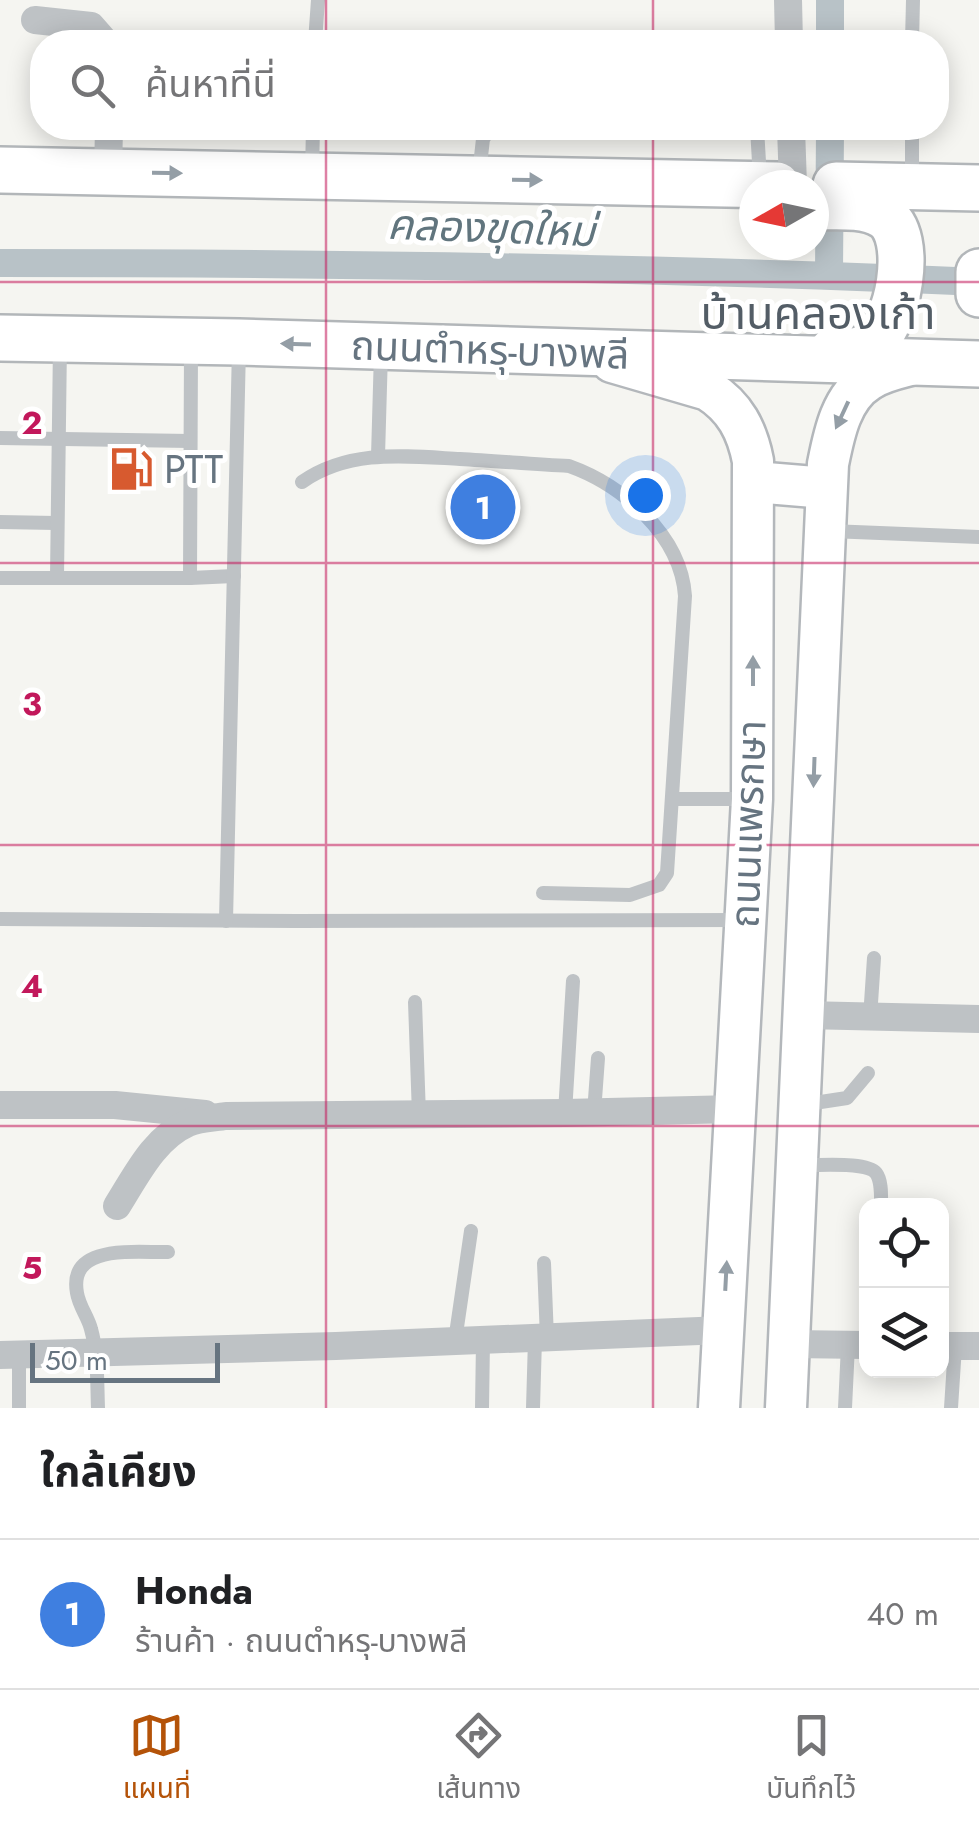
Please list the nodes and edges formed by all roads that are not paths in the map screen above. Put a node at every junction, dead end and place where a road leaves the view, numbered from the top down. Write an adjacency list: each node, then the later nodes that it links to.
1 (318, 0): 6 (lane)
2 (788, 0): 7 (street)
3 (912, 0): 8 (lane)
4 (35, 20): 5 (street)
5 (94, 30)
6 (316, 30)
7 (789, 30)
8 (912, 30)
9 (109, 140): 18 (street)
10 (313, 140): 19 (lane)
11 (484, 140): 20 (lane)
12 (758, 140): 16 (lane)
13 (791, 140): 17 (street)
14 (912, 140): 23 (lane)
15 (0, 170): 18 (main road)
16 (759, 170)
17 (792, 170)
18 (108, 172): 19 (main road, one-way to 19)
19 (312, 176): 20 (main road)
20 (478, 179): 21 (main road, one-way to 21)
21 (664, 183): 22 (main road); 26 (main road)
22 (739, 185)
23 (912, 186): 24 (main road); 25 (main road)
24 (979, 188)
25 (843, 200): 34 (main road)
26 (739, 206)
27 (979, 272): 28 (main road)
28 (979, 294)
29 (0, 338): 30 (main road, ถนนตำหรุ-บางพลี)
30 (60, 339): 31 (main road, ถนนตำหรุ-บางพลี); 39 (lane)
31 (191, 342): 32 (main road, ถนนตำหรุ-บางพลี); 40 (lane)
32 (239, 342): 33 (main road, ถนนตำหรุ-บางพลี, one-way to 32); 49 (lane)
33 (381, 347): 34 (main road, ถนนตำหรุ-บางพลี); 41 (lane)
34 (515, 350): 35 (main road, ถนนตำหรุ-บางพลี)
35 (579, 352): 36 (main road, ถนนตำหรุ-บางพลี); 43 (main road, ถนนแพรกษา)
36 (918, 363): 37 (main road, ถนนตำหรุ-บางพลี); 44 (main road, ถนนแพรกษา, one-way to 44)
37 (979, 364)
38 (0, 438): 39 (lane)
39 (59, 440): 40 (lane); 46 (lane)
40 (190, 442): 52 (lane)
41 (378, 456): 42 (lane); 54 (lane)
42 (302, 482)
43 (754, 482): 44 (main road); 53 (main road, ถนนแพรกษา, one-way to 43)
44 (826, 488): 47 (main road, ถนนแพรกษา)
45 (0, 522): 46 (lane)
46 (56, 523): 50 (lane)
47 (824, 531): 48 (lane); 62 (main road, ถนนแพรกษา, one-way to 62)
48 (979, 537)
49 (234, 576): 52 (lane); 58 (lane)
50 (57, 577): 51 (lane); 52 (lane)
51 (0, 578)
52 (190, 578)
53 (752, 799): 54 (lane); 57 (main road, ถนนแพรกษา)
54 (672, 800): 55 (lane)
55 (543, 894)
56 (0, 919): 58 (lane)
57 (746, 920): 58 (lane); 69 (main road, ถนนแพรกษา)
58 (226, 921)
59 (874, 958): 63 (lane)
60 (573, 982): 71 (lane)
61 (414, 1002): 72 (lane)
62 (804, 1015): 63 (street); 68 (main road, ถนนแพรกษา)
63 (870, 1018): 64 (street)
64 (979, 1019)
65 (598, 1058): 70 (lane)
66 (868, 1073): 68 (lane)
67 (0, 1105): 73 (street)
68 (801, 1105): 74 (main road, ถนนแพรกษา)
69 (736, 1109): 70 (street); 80 (main road, ถนนแพรกษา, one-way to 69)
70 (594, 1113): 71 (street)
71 (564, 1114): 72 (street)
72 (419, 1115): 73 (street)
73 (226, 1116): 76 (street)
74 (798, 1166): 75 (lane); 83 (main road, ถนนแพรกษา)
75 (881, 1198)
76 (118, 1206)
77 (471, 1231): 82 (lane)
78 (168, 1252): 86 (lane)
79 (544, 1263): 81 (lane)
80 (724, 1330): 81 (street); 92 (main road, ถนนแพรกษา)
81 (541, 1338): 82 (street); 91 (lane)
82 (469, 1342): 86 (street); 90 (lane)
83 (790, 1344): 84 (street); 93 (main road, ถนนแพรกษา)
84 (857, 1345): 94 (lane)
85 (958, 1346): 95 (lane)
86 (95, 1352): 87 (street); 89 (lane)
87 (10, 1355): 88 (lane)
88 (18, 1408)
89 (98, 1408)
90 (482, 1408)
91 (532, 1408)
92 (719, 1408)
93 (786, 1408)
94 (845, 1408)
95 (951, 1408)

